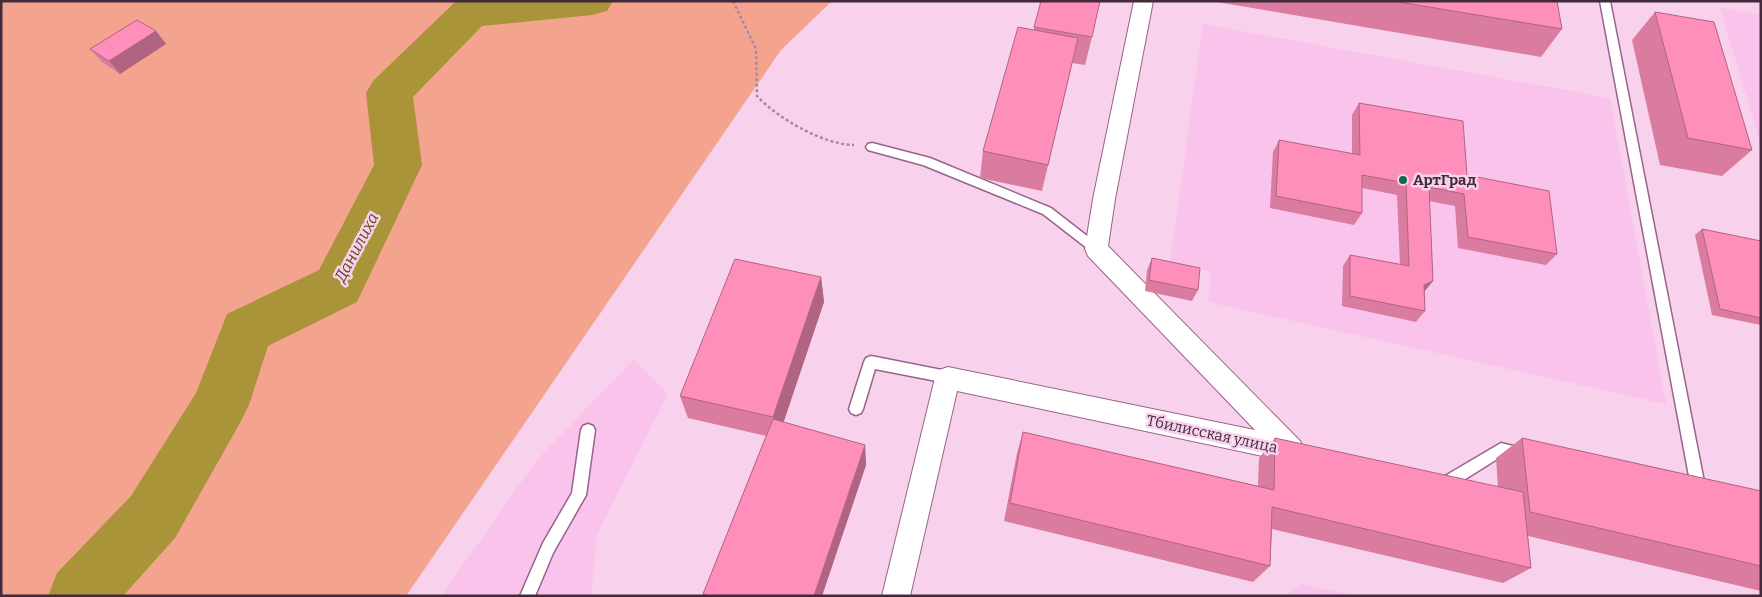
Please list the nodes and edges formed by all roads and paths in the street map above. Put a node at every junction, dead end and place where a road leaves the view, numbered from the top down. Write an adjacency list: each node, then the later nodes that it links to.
1 (733, 1): 4 (path)
2 (1144, 1): 5 (street)
3 (1605, 1): 11 (lane)
4 (872, 147): 5 (lane)
5 (1096, 249): 6 (street, Тбилисская улица)
6 (948, 378): 7 (lane); 13 (street)
7 (856, 409)
8 (588, 430): 12 (lane)
9 (1530, 456): 10 (lane)
10 (1427, 479)
11 (1681, 494)
12 (527, 596)
13 (896, 596)

